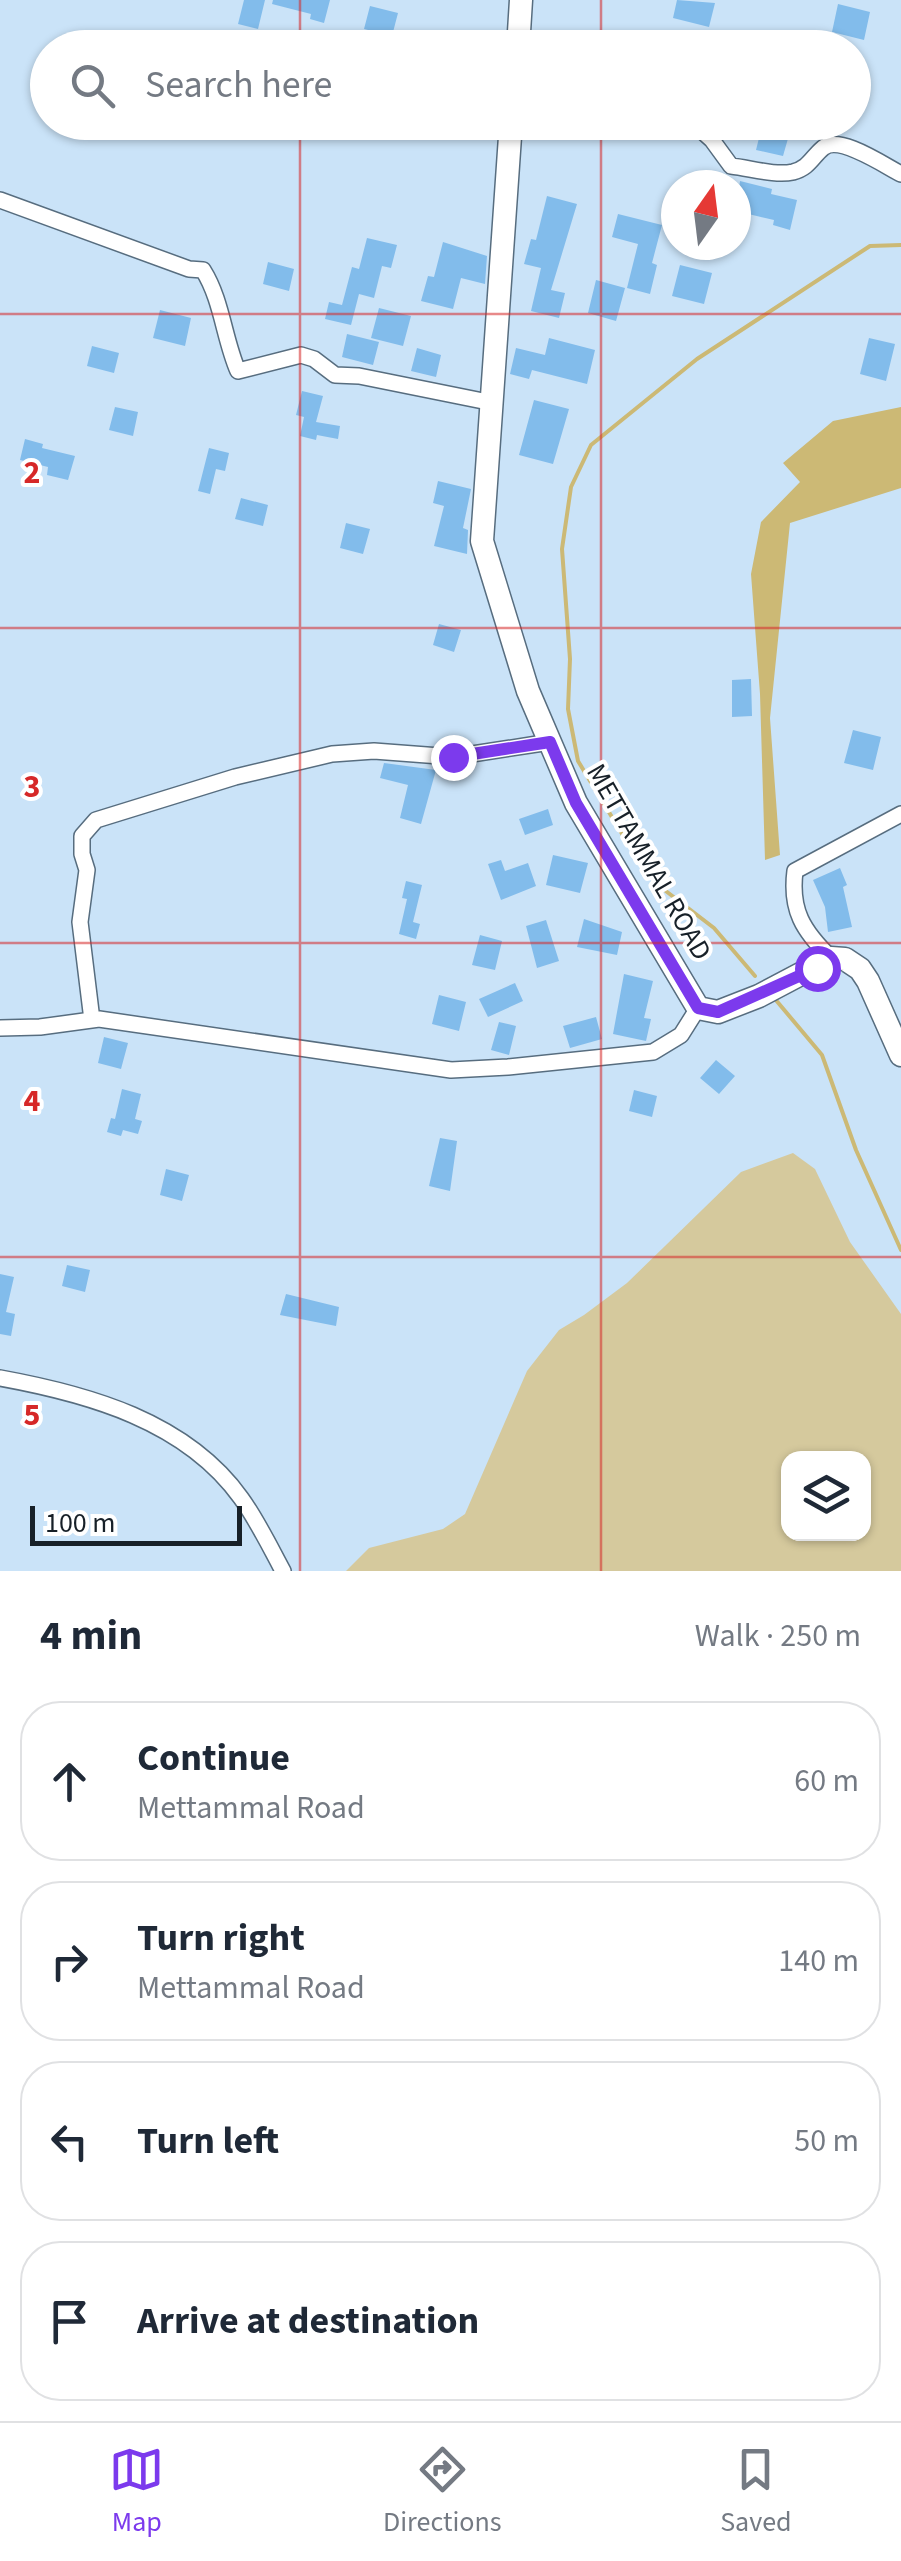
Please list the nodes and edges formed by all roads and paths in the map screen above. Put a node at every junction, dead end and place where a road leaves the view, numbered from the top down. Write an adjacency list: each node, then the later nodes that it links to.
1 (521, 0): 2 (main road)
2 (519, 30)
3 (510, 140): 7 (main road, METTAMMAL ROAD)
4 (712, 140): 5 (street)
5 (901, 174)
6 (0, 200): 7 (street)
7 (493, 403): 8 (main road, METTAMMAL ROAD)
8 (550, 742): 11 (main road, METTAMMAL ROAD); 12 (street)
9 (901, 814): 10 (street)
10 (830, 958): 11 (main road); 14 (main road)
11 (698, 1008): 12 (street)
12 (92, 1020): 13 (street)
13 (0, 1028)
14 (901, 1055)
15 (0, 1378): 16 (street)
16 (283, 1571)

